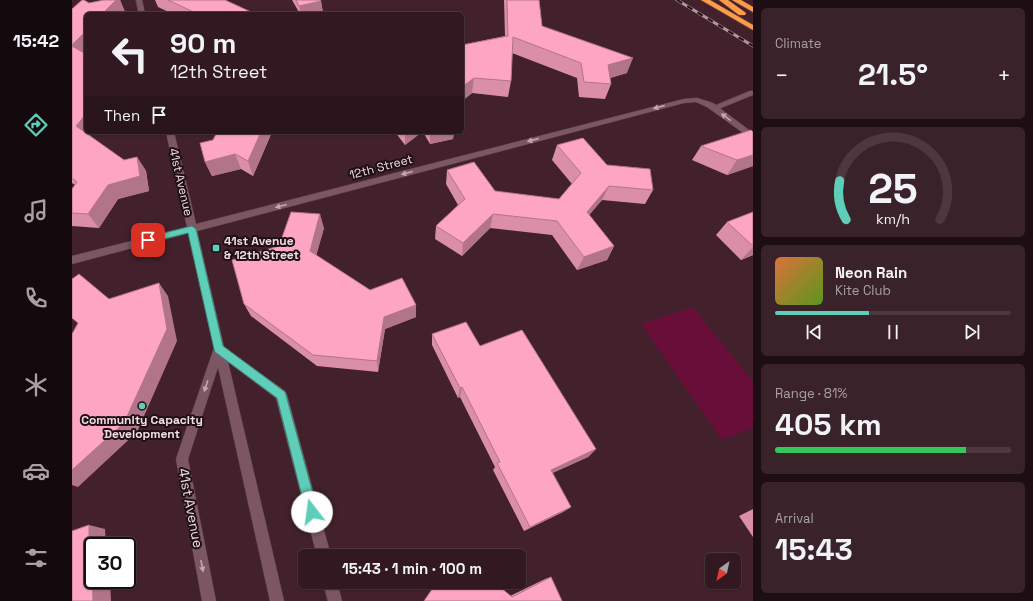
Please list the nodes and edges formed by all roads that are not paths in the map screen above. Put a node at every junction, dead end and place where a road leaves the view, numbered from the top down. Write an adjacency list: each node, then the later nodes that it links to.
1 (139, 0): 10 (street)
2 (706, 0): 12 (highway)
3 (715, 0): 11 (highway)
4 (723, 0): 11 (highway)
5 (736, 0): 9 (highway)
6 (743, 0): 8 (highway)
7 (749, 0): 8 (highway)
8 (753, 4)
9 (753, 10)
10 (142, 12)
11 (753, 21)
12 (753, 28)
13 (753, 93): 14 (street)
14 (713, 108): 16 (street, one-way to 14); 17 (street, 12th Street, one-way to 17)
15 (170, 134): 17 (street, 41st Avenue)
16 (753, 137)
17 (192, 229): 18 (street, 12th Street); 19 (street, 41st Avenue)
18 (72, 260)
19 (219, 349): 20 (street); 22 (street, 41st Avenue, one-way to 22); 23 (street, 41st Avenue)
20 (322, 549)
21 (332, 589): 24 (street)
22 (209, 601)
23 (277, 601)
24 (336, 601)

